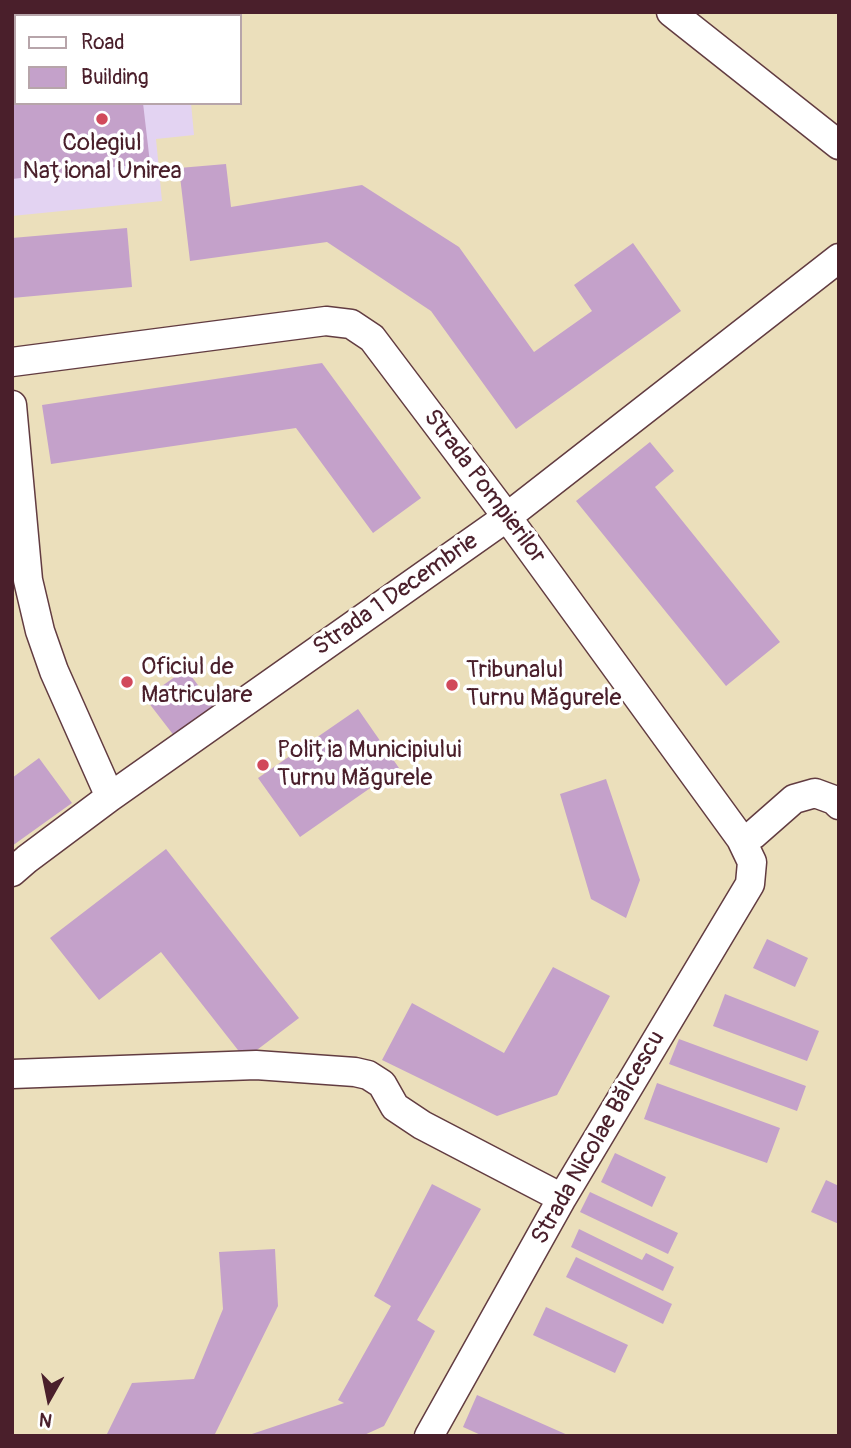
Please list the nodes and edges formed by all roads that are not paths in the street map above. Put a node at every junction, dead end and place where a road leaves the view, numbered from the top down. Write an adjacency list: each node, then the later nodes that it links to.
1 (671, 12): 2 (street)
2 (839, 145)
3 (839, 258): 6 (street, Strada 1 Decembrie)
4 (12, 362): 6 (street, Strada Pompierilor)
5 (12, 405): 7 (street)
6 (508, 517): 7 (street, Strada 1 Decembrie); 9 (street, Strada Pompierilor)
7 (110, 797): 10 (street, Strada 1 Decembrie)
8 (839, 805): 9 (street)
9 (741, 839): 12 (street, Strada Nicolae Bălcescu)
10 (12, 872)
11 (12, 1074): 12 (street)
12 (562, 1198): 13 (street, Strada Nicolae Bălcescu)
13 (429, 1436)

